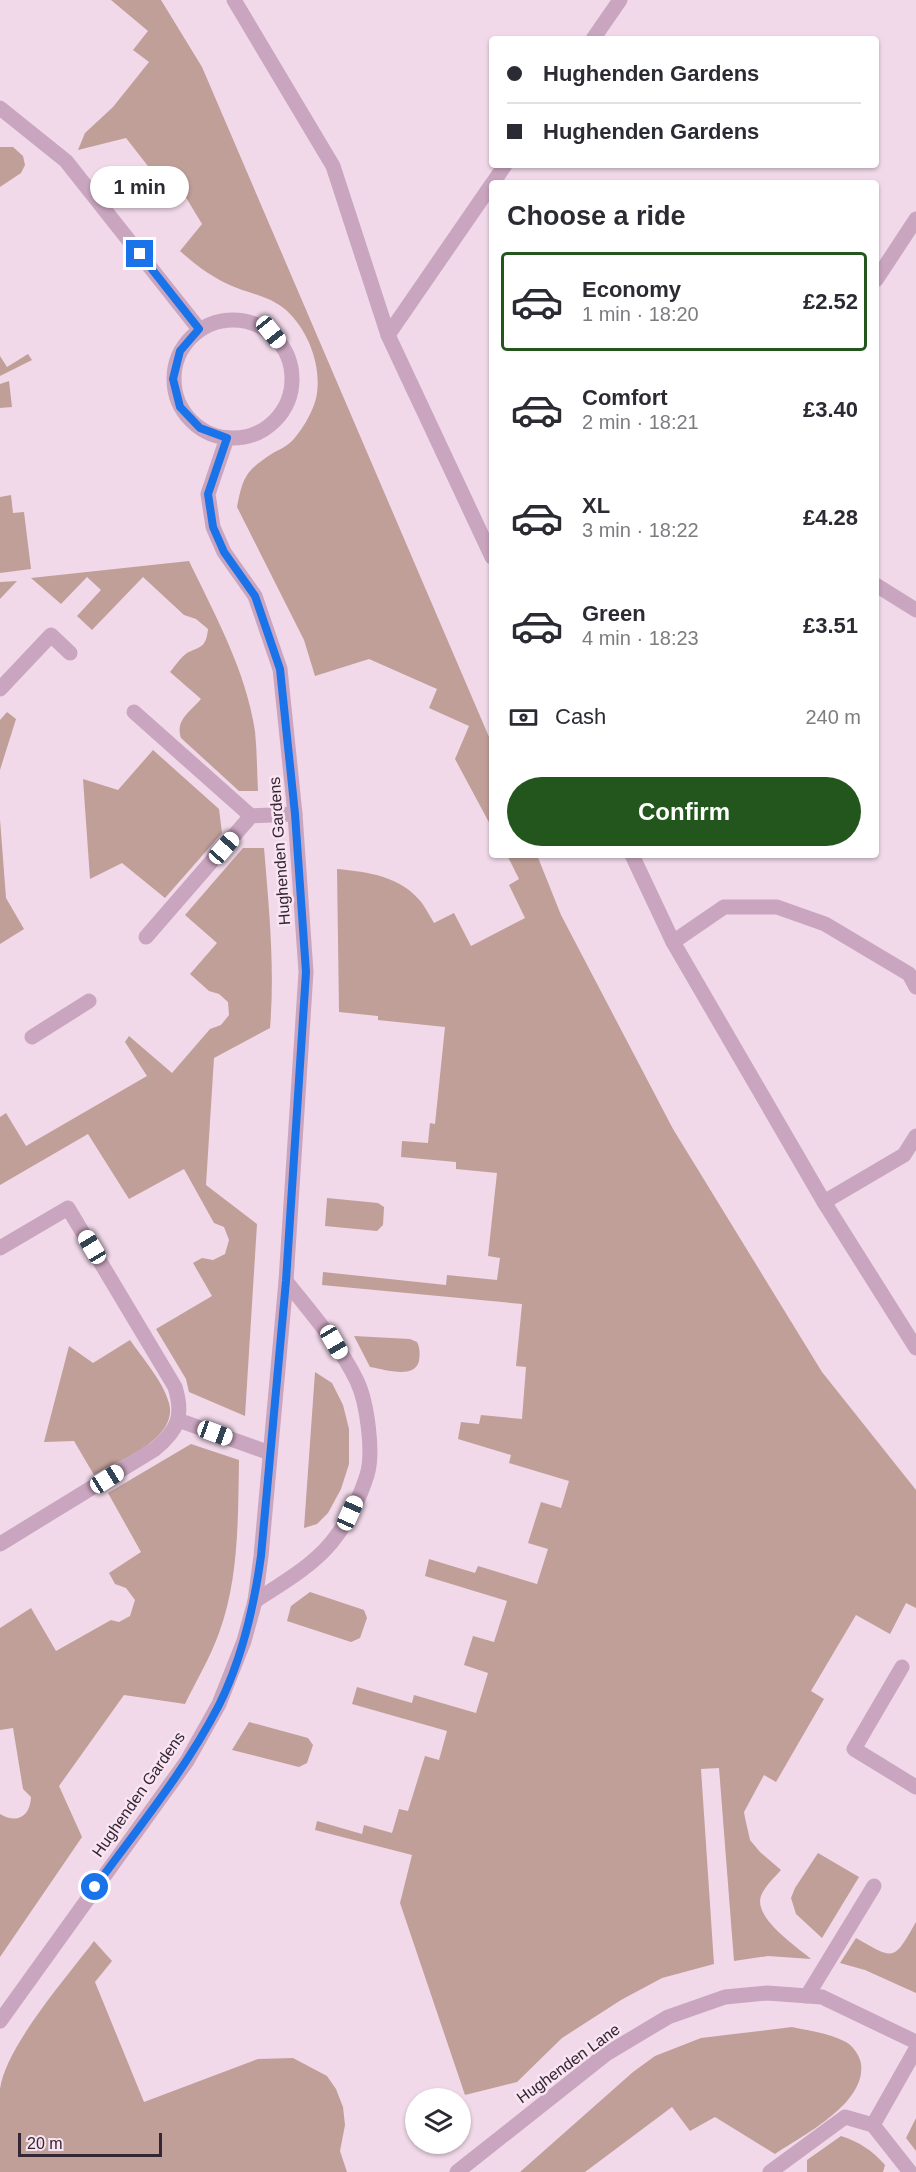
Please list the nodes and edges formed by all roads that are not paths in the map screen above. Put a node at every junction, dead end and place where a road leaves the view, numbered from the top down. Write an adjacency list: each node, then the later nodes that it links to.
1 (234, 0): 9 (street)
2 (620, 0): 3 (street)
3 (595, 36)
4 (0, 108): 8 (street)
5 (489, 188): 9 (street)
6 (916, 219): 7 (street)
7 (879, 275)
8 (199, 329): 10 (street); 10 (street)
9 (388, 335): 11 (street)
10 (227, 438): 17 (street, Hughenden Gardens)
11 (489, 551)
12 (879, 587): 13 (street)
13 (916, 610)
14 (70, 653): 15 (street)
15 (0, 688)
16 (134, 712): 18 (street)
17 (295, 814): 18 (street); 28 (street, Hughenden Gardens)
18 (251, 816): 20 (street)
19 (633, 858): 21 (street)
20 (146, 937)
21 (673, 942): 22 (street); 26 (street)
22 (916, 987)
23 (89, 1001): 24 (street)
24 (32, 1037)
25 (916, 1136): 26 (street)
26 (824, 1202): 29 (street)
27 (0, 1248): 30 (street)
28 (286, 1281): 31 (street, Hughenden Gardens); 33 (street)
29 (916, 1348)
30 (178, 1420): 31 (street); 32 (street)
31 (270, 1453): 33 (street, Hughenden Gardens)
32 (0, 1544)
33 (255, 1601): 38 (street, Hughenden Gardens)
34 (902, 1667): 35 (street)
35 (916, 1787)
36 (874, 1886): 37 (street)
37 (807, 1996): 39 (street, Hughenden Lane); 42 (street, Hughenden Lane)
38 (0, 2020)
39 (916, 2042)
40 (916, 2049): 41 (street)
41 (873, 2125): 43 (street); 44 (street)
42 (457, 2172)
43 (770, 2172)
44 (910, 2172)

